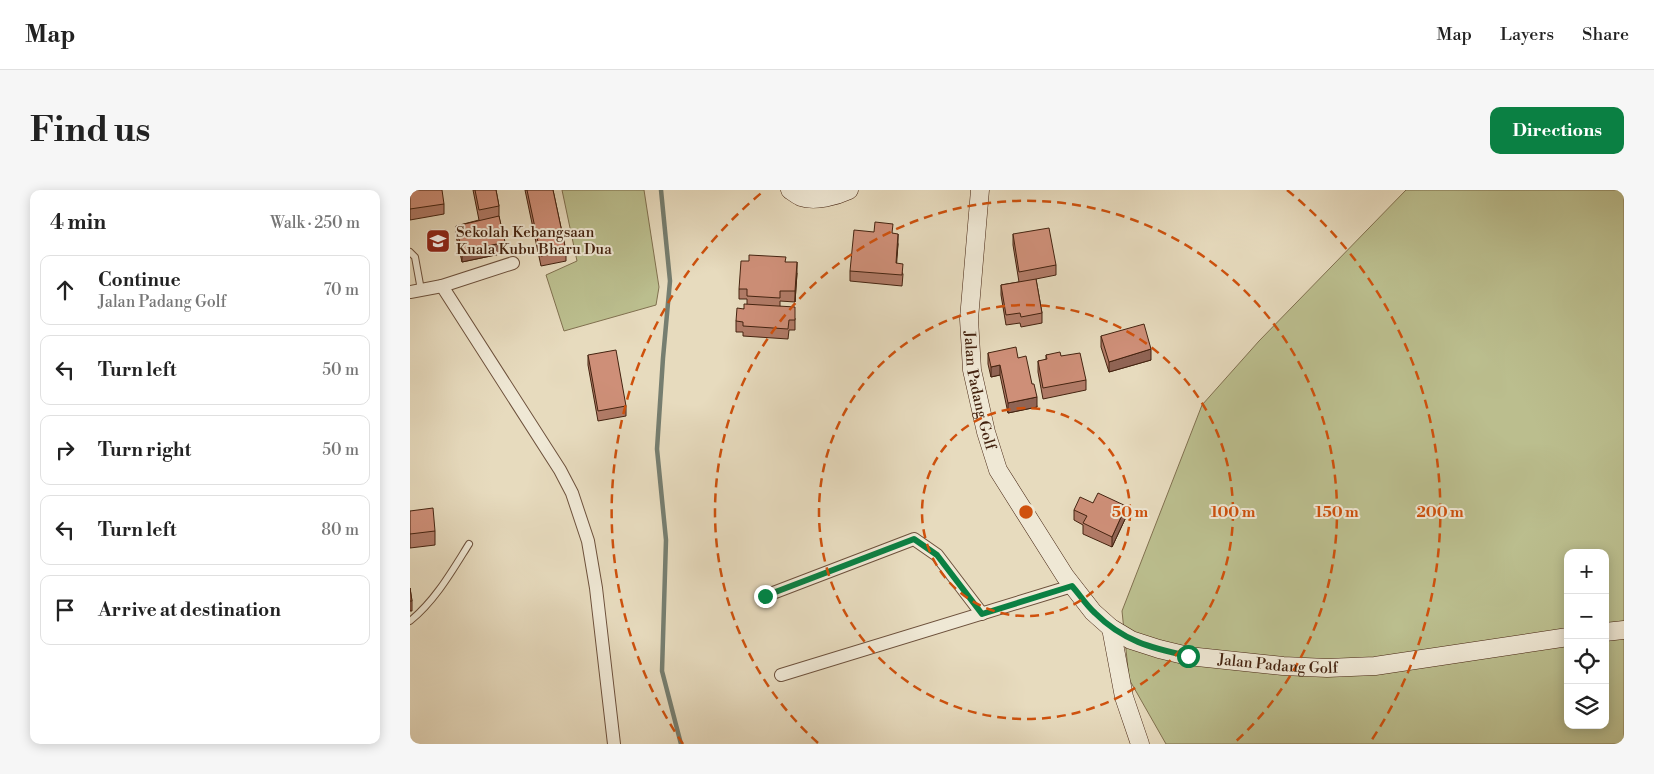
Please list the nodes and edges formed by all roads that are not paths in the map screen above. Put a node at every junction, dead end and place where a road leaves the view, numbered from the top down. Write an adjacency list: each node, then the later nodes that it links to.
1 (790, 190): 4 (street)
2 (849, 190): 4 (street)
3 (980, 190): 10 (street, Jalan Padang Golf)
4 (829, 193)
5 (410, 252): 8 (lane)
6 (513, 263): 7 (street)
7 (442, 286): 8 (street); 19 (street)
8 (415, 291)
9 (469, 544): 13 (lane)
10 (1072, 586): 12 (street); 14 (street, Jalan Padang Golf)
11 (765, 596): 12 (street)
12 (982, 614): 18 (street)
13 (410, 621)
14 (1111, 628): 17 (street, Jalan Padang Golf); 20 (street)
15 (1624, 630): 16 (street)
16 (1609, 632)
17 (1564, 638)
18 (781, 675)
19 (614, 744)
20 (1140, 744)

